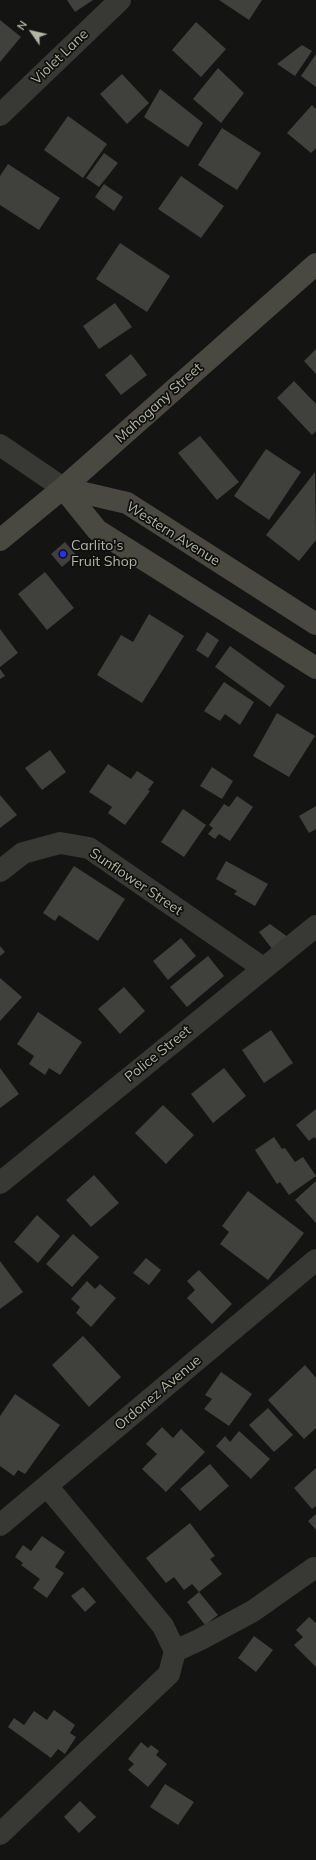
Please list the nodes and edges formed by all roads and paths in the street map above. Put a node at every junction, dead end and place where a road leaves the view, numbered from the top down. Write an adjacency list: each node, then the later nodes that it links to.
1 (120, 0): 2 (street, Violet Lane)
2 (0, 115)
3 (316, 264): 5 (street, Mahogany Street)
4 (0, 445): 5 (street)
5 (63, 488): 6 (street, Mahogany Street); 7 (street, Western Avenue); 8 (street)
6 (0, 540)
7 (316, 624)
8 (316, 668)
9 (0, 871): 11 (street, Sunflower Street)
10 (316, 926): 11 (street, Police Street)
11 (263, 968): 12 (street, Police Street)
12 (0, 1183)
13 (316, 1260): 14 (street, Ordonez Avenue)
14 (47, 1486): 15 (street, Ordonez Avenue); 17 (street)
15 (0, 1525)
16 (314, 1568): 17 (street)
17 (175, 1651): 18 (street)
18 (0, 1834)

